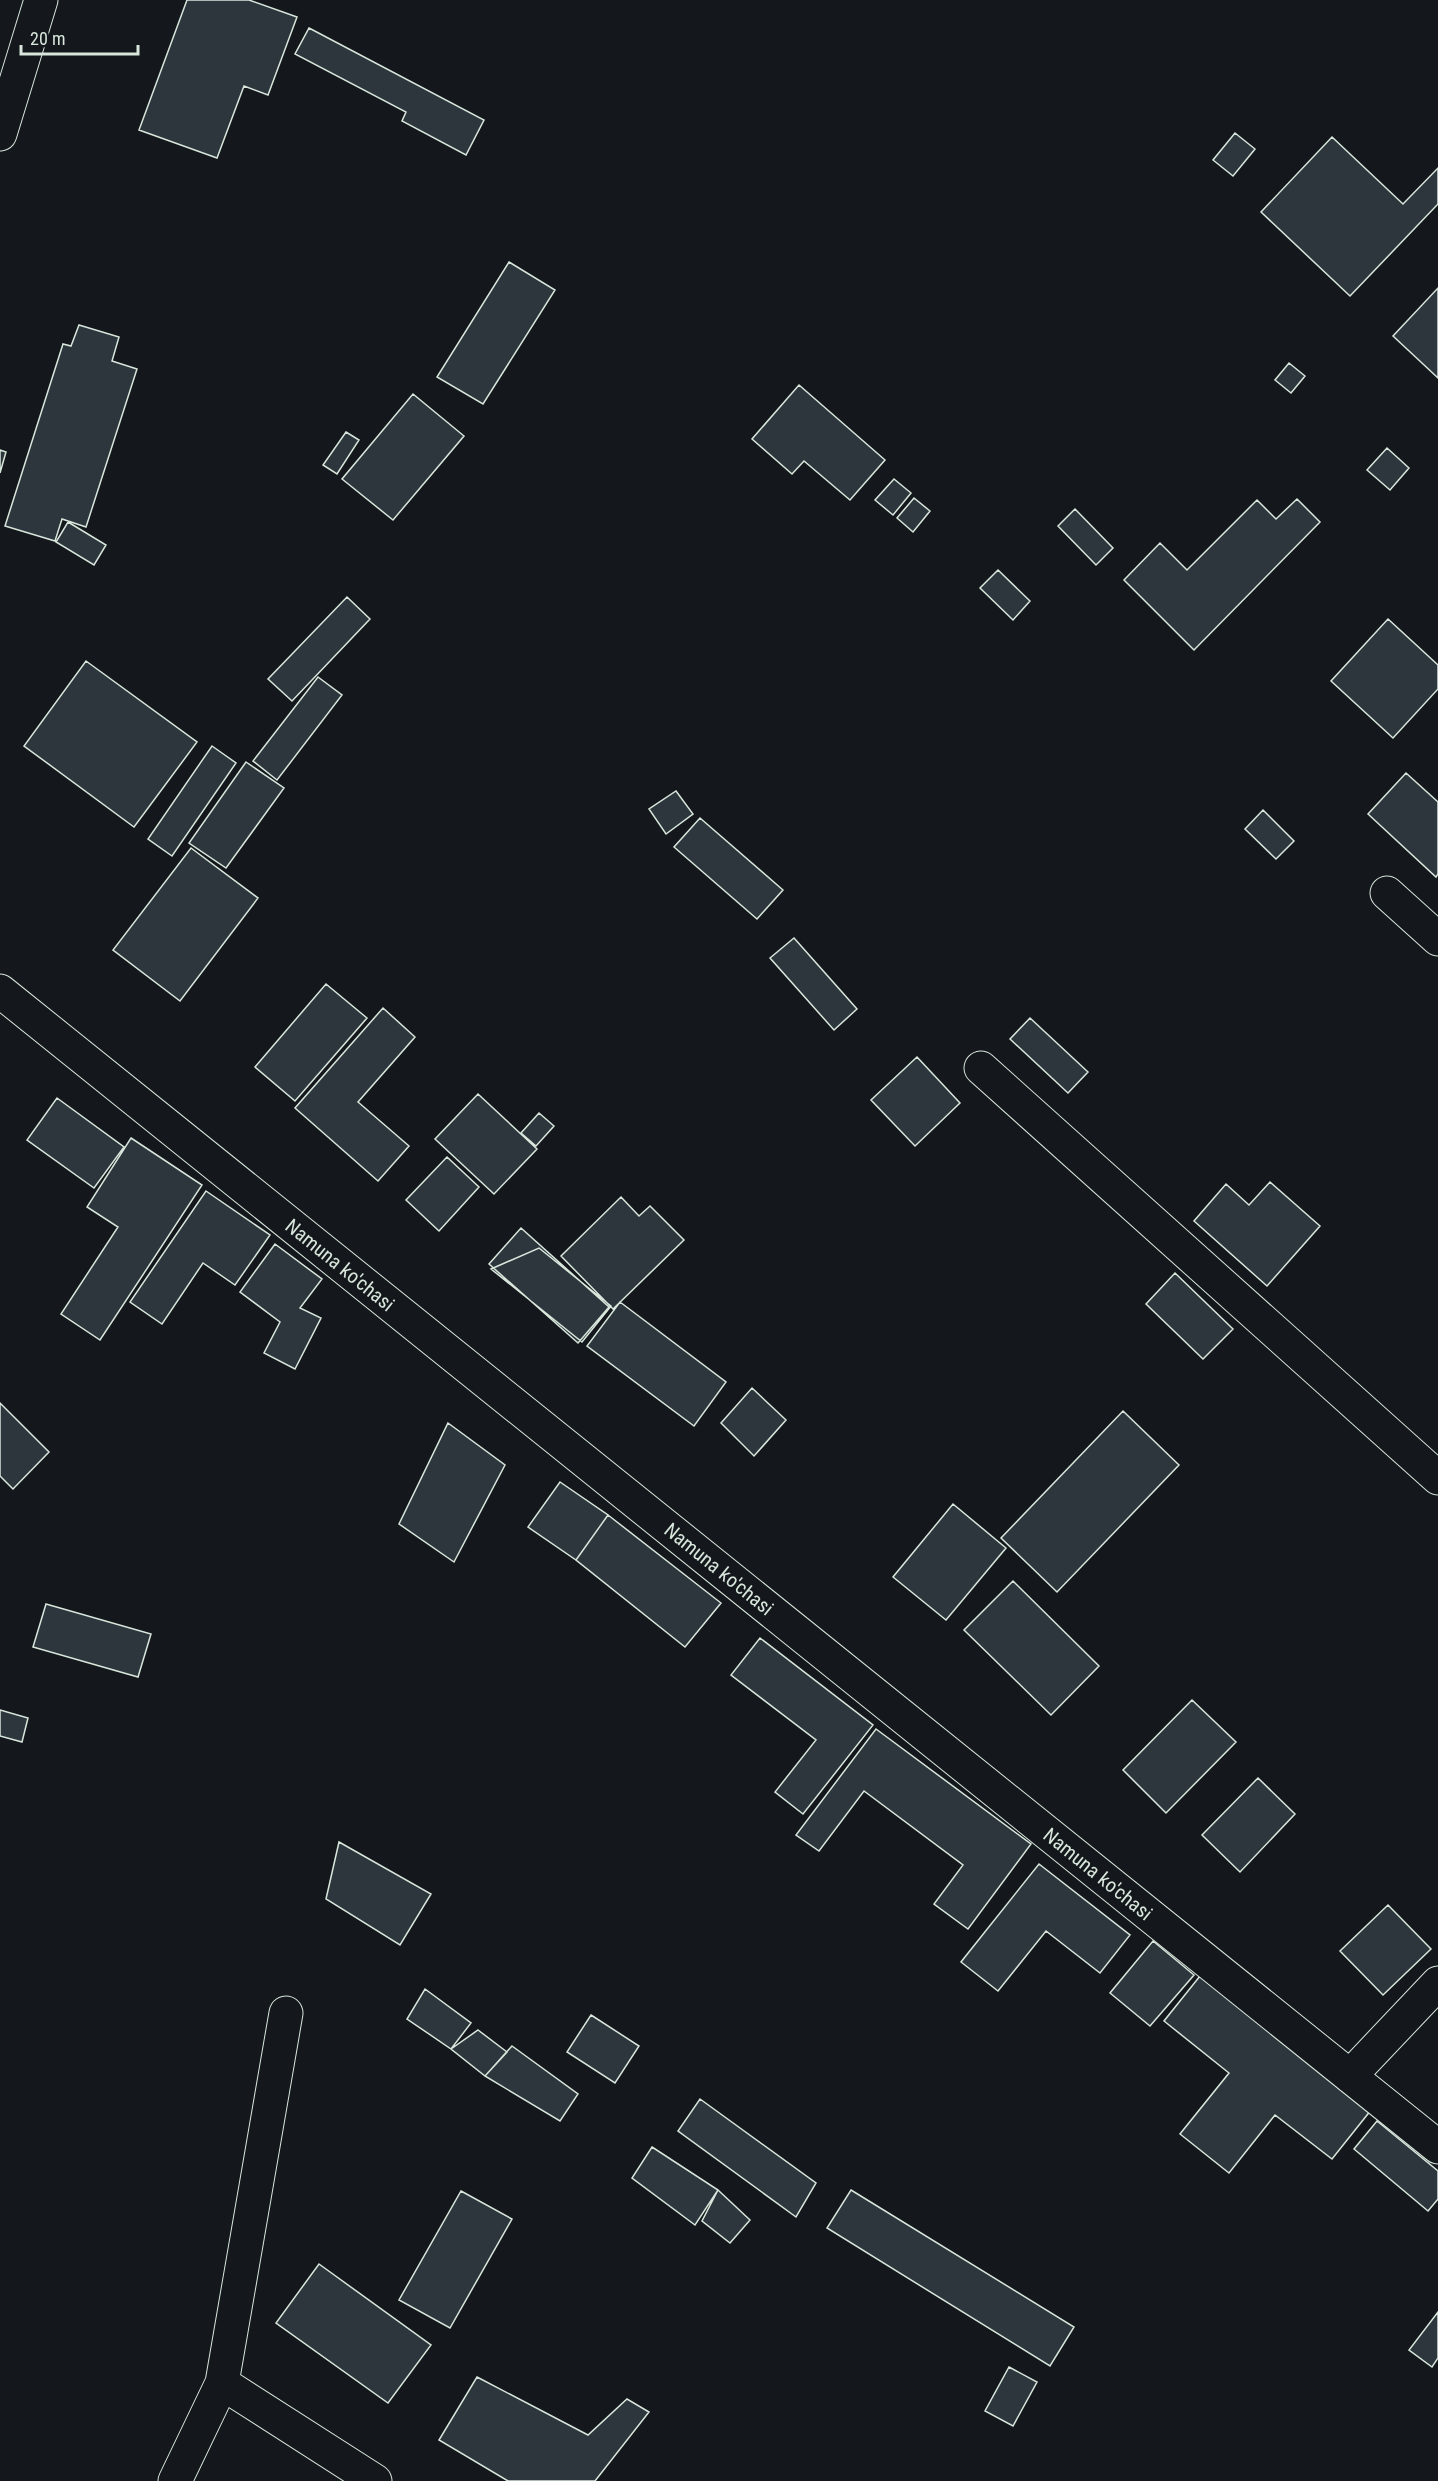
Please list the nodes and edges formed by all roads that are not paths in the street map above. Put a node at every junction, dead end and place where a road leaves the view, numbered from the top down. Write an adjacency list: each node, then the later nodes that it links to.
1 (41, 0): 2 (main road)
2 (0, 135)
3 (1387, 893): 4 (main road)
4 (1438, 939)
5 (0, 991): 10 (main road, Namuna ko'chasi)
6 (981, 1068): 7 (main road)
7 (1438, 1478)
8 (1438, 1983): 10 (main road)
9 (286, 2013): 12 (main road)
10 (1350, 2076): 11 (main road, Namuna ko'chasi)
11 (1438, 2147)
12 (222, 2383): 13 (main road); 14 (main road)
13 (176, 2481)
14 (375, 2481)

